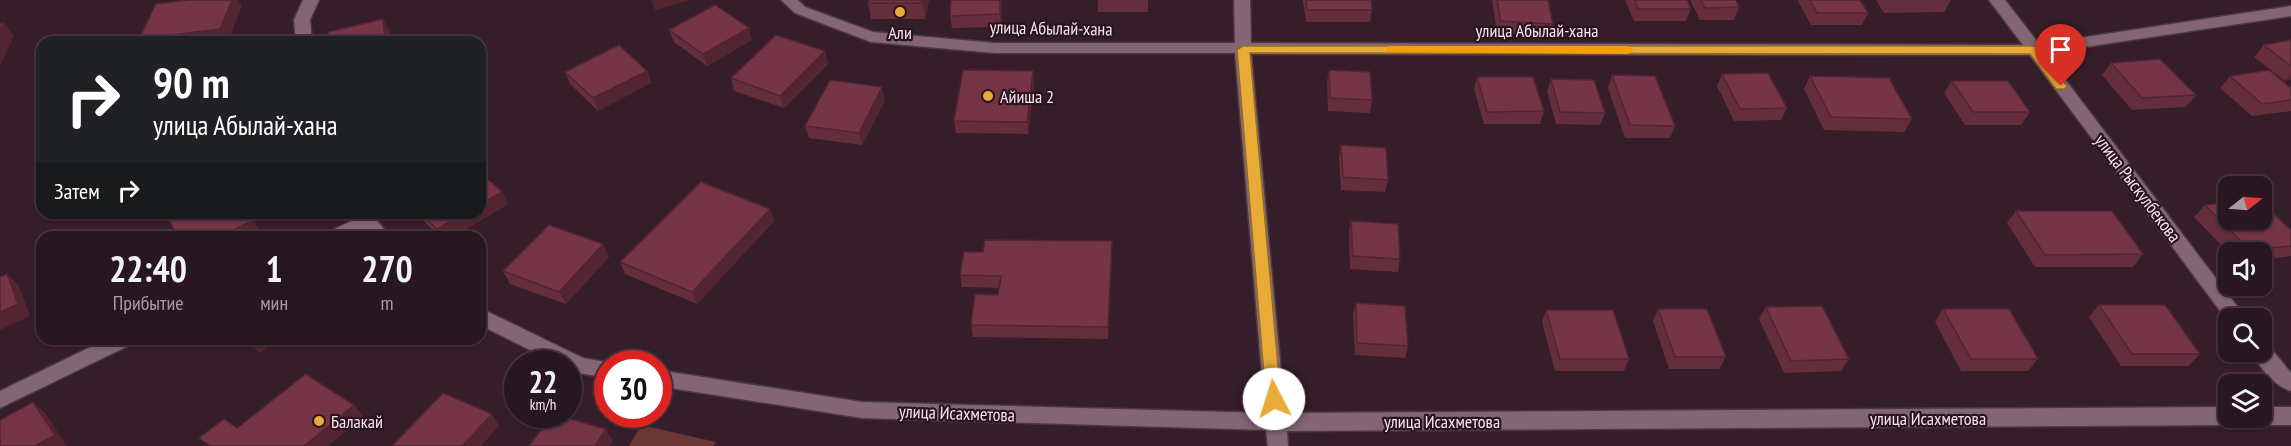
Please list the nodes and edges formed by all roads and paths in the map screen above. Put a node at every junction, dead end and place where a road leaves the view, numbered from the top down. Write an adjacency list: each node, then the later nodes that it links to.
1 (311, 0): 6 (street)
2 (789, 0): 7 (street, улица Абылай-хана)
3 (1242, 0): 7 (street)
4 (1997, 0): 8 (street, улица Рыскулбекова)
5 (2291, 11): 8 (street, улица Абылай-хана)
6 (303, 36)
7 (1243, 50): 8 (street, улица Абылай-хана); 24 (street)
8 (2034, 50): 13 (street, улица Рыскулбекова)
9 (360, 219): 11 (street)
10 (365, 219): 12 (street)
11 (343, 231)
12 (376, 231)
13 (2228, 308)
14 (486, 319): 17 (street)
15 (113, 345): 20 (street)
16 (2269, 362): 19 (street)
17 (594, 368)
18 (672, 380): 24 (street, улица Исахметова)
19 (2291, 382)
20 (0, 400)
21 (2218, 416): 24 (street, улица Исахметова)
22 (2272, 416): 23 (street)
23 (2291, 416)
24 (1276, 423): 25 (street)
25 (1278, 446)

